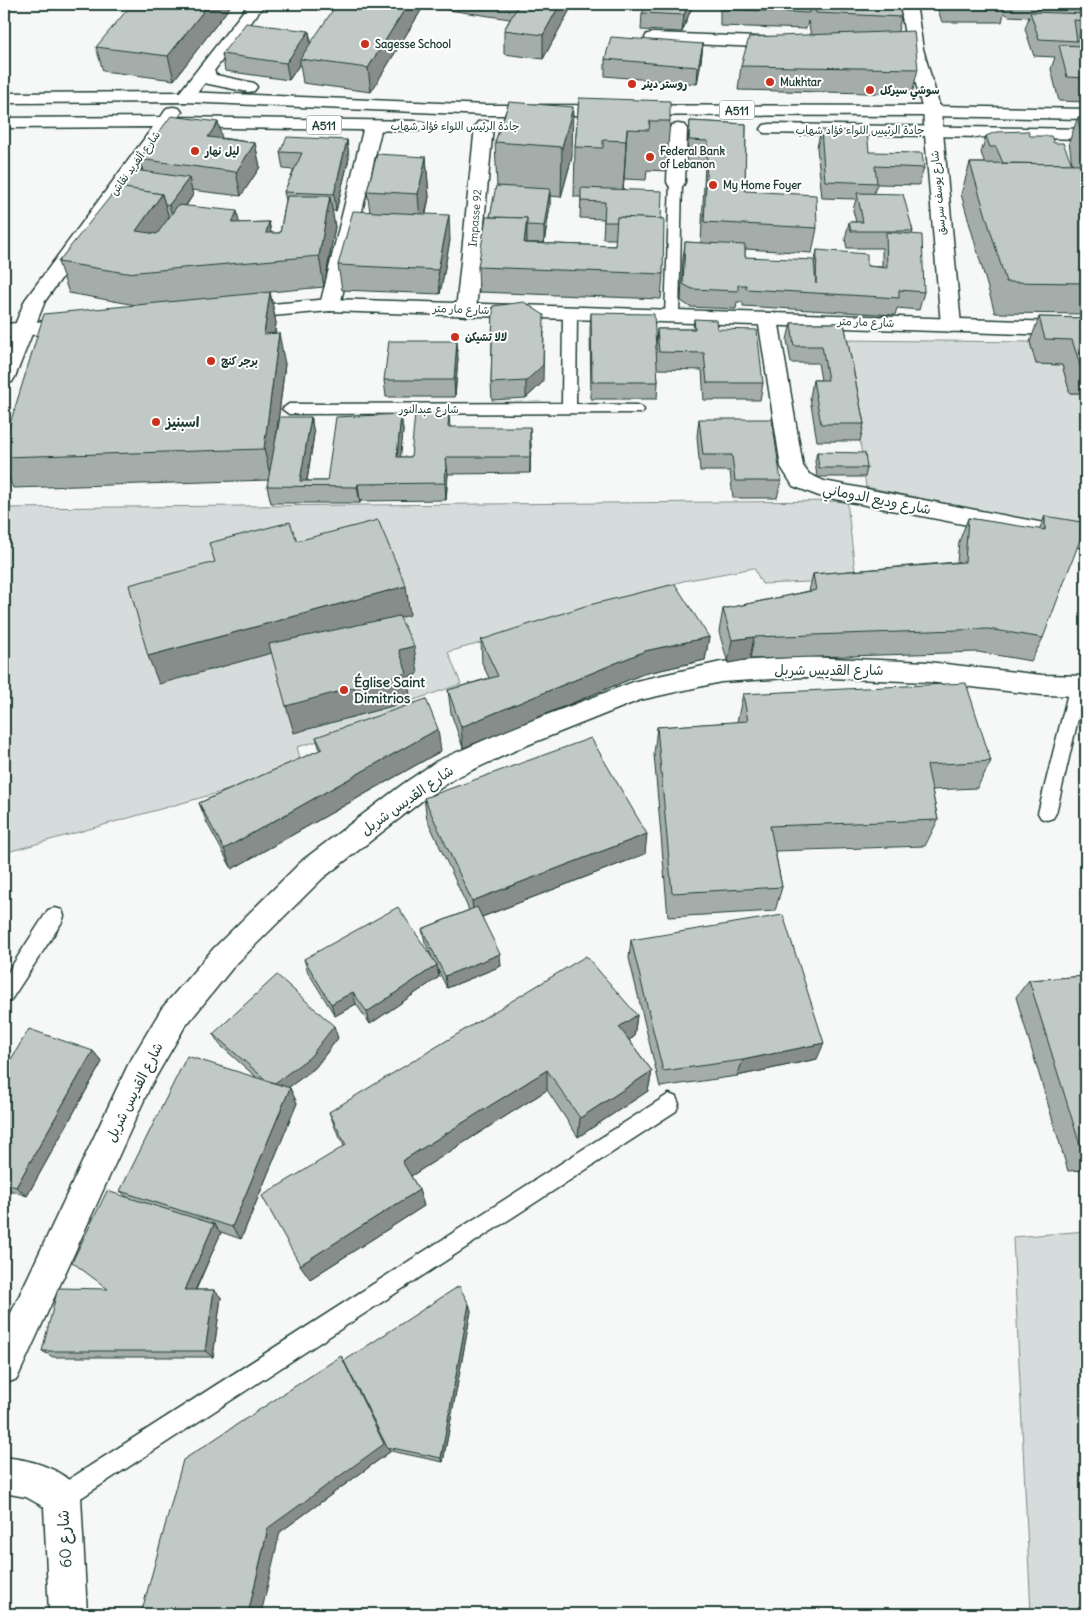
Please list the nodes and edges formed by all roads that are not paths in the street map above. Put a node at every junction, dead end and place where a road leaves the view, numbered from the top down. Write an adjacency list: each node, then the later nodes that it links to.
1 (256, 4): 7 (main road, شارع ألفريد نقاش)
2 (908, 4): 6 (main road, شارع يوسف سرسق)
3 (653, 38): 4 (main road)
4 (796, 44)
5 (898, 48): 6 (main road)
6 (915, 49): 12 (main road, شارع يوسف سرسق)
7 (206, 70): 8 (main road, شارع ألفريد نقاش); 10 (main road)
8 (185, 97): 9 (main road, A511); 10 (main road, A511); 11 (main road); 14 (main road, شارع ألفريد نقاش)
9 (4, 98)
10 (388, 107): 12 (main road, جادة الرئيس اللواء فؤاد شهاب / A511)
11 (4, 108)
12 (932, 111): 13 (main road, جادة الرئيس اللواء فؤاد شهاب / A511); 25 (main road, شارع يوسف سرسق)
13 (1086, 114)
14 (164, 122): 15 (main road, جادة الرئيس اللواء فؤاد شهاب / A511); 16 (main road, جادة الرئيس اللواء فؤاد شهاب / A511); 37 (main road, شارع ألفريد نقاش)
15 (4, 123)
16 (373, 126): 17 (main road, جادة الرئيس اللواء فؤاد شهاب / A511); 28 (main road)
17 (437, 126)
18 (456, 126): 19 (main road, جادة الرئيس اللواء فؤاد شهاب)
19 (484, 126): 20 (main road, جادة الرئيس اللواء فؤاد شهاب); 29 (main road, Impasse 92)
20 (581, 128)
21 (659, 128): 22 (main road)
22 (678, 129): 23 (main road); 27 (main road)
23 (698, 129)
24 (756, 129): 25 (main road, جادة الرئيس اللواء فؤاد شهاب / A511)
25 (932, 130): 26 (main road, جادة الرئيس اللواء فؤاد شهاب / A511); 35 (main road, شارع يوسف سرسق)
26 (1086, 134)
27 (676, 182): 32 (lane)
28 (330, 305): 29 (main road, شارع مار متر); 31 (main road, شارع مار متر)
29 (466, 310): 30 (main road, شارع مار متر)
30 (570, 313): 32 (main road, شارع مار متر); 39 (lane)
31 (213, 315)
32 (672, 316): 33 (main road, شارع مار متر)
33 (768, 319): 35 (main road, شارع مار متر); 42 (main road, شارع وديع الدوماني)
34 (96, 324): 37 (main road)
35 (951, 325): 36 (main road, شارع مار متر)
36 (1086, 330)
37 (14, 331): 38 (main road, شارع ألفريد نقاش)
38 (4, 377)
39 (569, 408): 40 (lane, شارع عبدالنور); 41 (lane, شارع عبدالنور)
40 (289, 409)
41 (637, 410)
42 (1086, 540)
43 (1082, 686): 44 (lane); 48 (main road, شارع القديس شربل)
44 (1047, 813)
45 (55, 916): 46 (lane)
46 (4, 994)
47 (669, 1104): 50 (lane)
48 (4, 1366)
49 (4, 1475): 50 (main road, شارع 60)
50 (62, 1497): 51 (main road, شارع 60)
51 (68, 1614)

